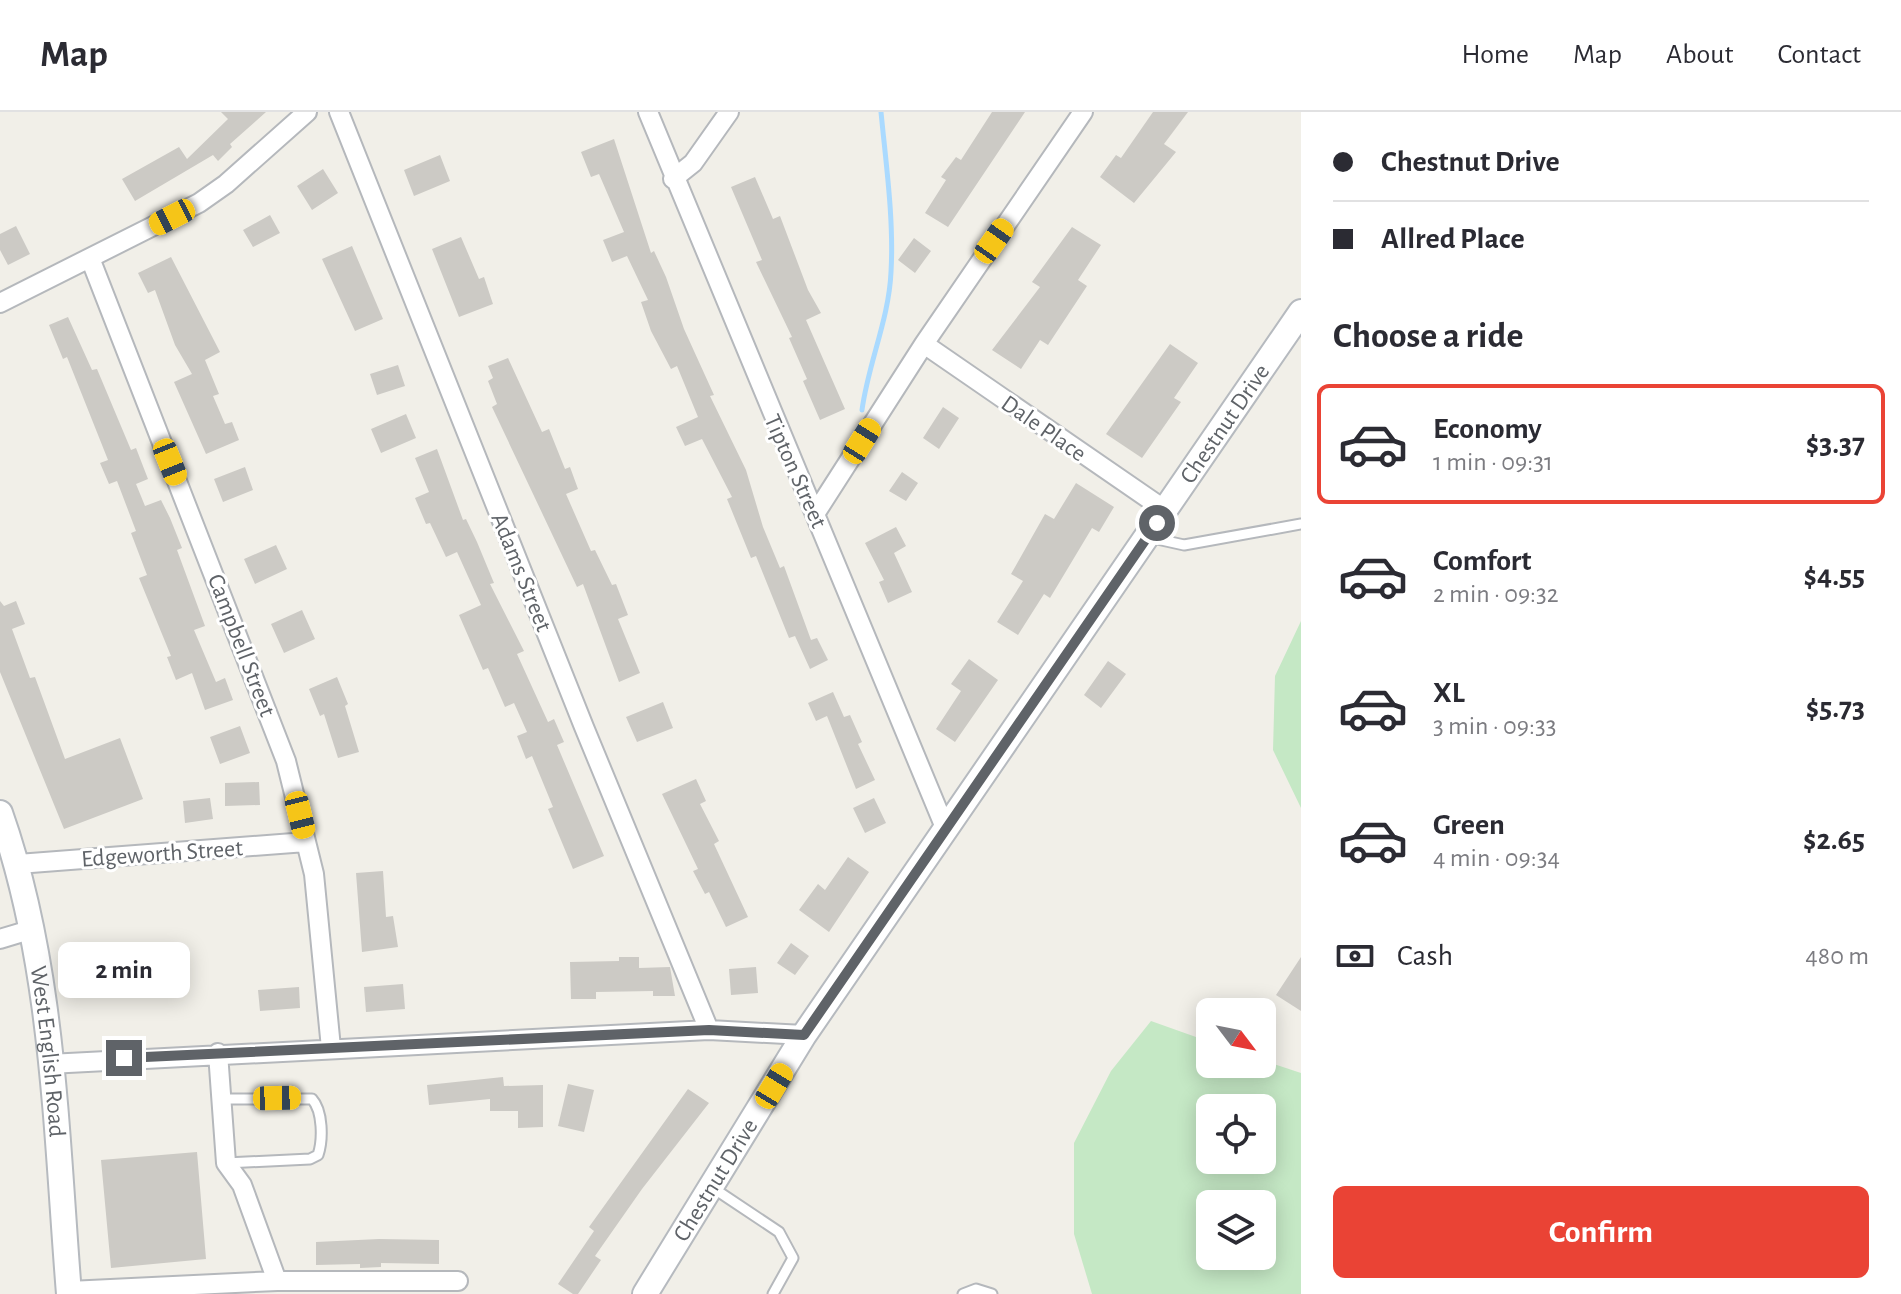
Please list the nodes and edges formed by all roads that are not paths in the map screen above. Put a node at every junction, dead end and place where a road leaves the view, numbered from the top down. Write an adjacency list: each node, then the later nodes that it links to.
1 (307, 112): 7 (street)
2 (339, 112): 21 (street, Adams Street)
3 (648, 112): 6 (street, Tipton Street)
4 (729, 112): 6 (street)
5 (1083, 112): 10 (street)
6 (673, 179): 12 (street, Tipton Street)
7 (90, 258): 8 (street); 17 (street, Campbell Street)
8 (0, 303)
9 (1301, 312): 11 (street, Chestnut Drive)
10 (924, 344): 11 (street, Dale Place); 12 (street)
11 (1165, 510): 14 (street, Chestnut Drive)
12 (815, 514): 16 (street, Tipton Street)
13 (1301, 524): 14 (lane)
14 (1148, 537): 16 (street, Chestnut Drive)
15 (0, 813): 18 (street, West English Road)
16 (946, 830): 22 (street, Chestnut Drive)
17 (306, 842): 18 (street, Edgeworth Street); 23 (street, Campbell Street)
18 (18, 864): 19 (street, West English Road)
19 (33, 929): 20 (street); 25 (street, West English Road)
20 (0, 939)
21 (709, 1030): 22 (street); 23 (street)
22 (804, 1035): 28 (street, Chestnut Drive)
23 (331, 1048): 24 (street)
24 (218, 1053): 25 (street); 26 (street)
25 (49, 1064): 31 (street, West English Road)
26 (219, 1099): 27 (street); 27 (lane)
27 (226, 1163): 29 (street)
28 (713, 1188): 32 (street, Chestnut Drive); 33 (lane)
29 (277, 1281): 30 (street); 31 (street)
30 (458, 1281)
31 (69, 1293)
32 (645, 1294)
33 (773, 1294)
34 (963, 1294): 35 (lane)
35 (992, 1294)

